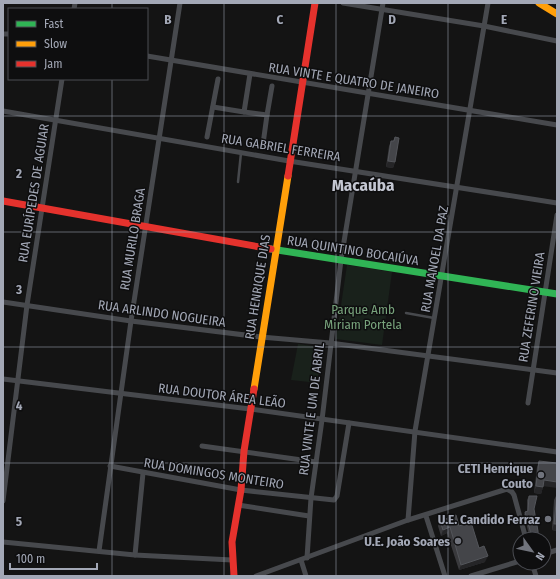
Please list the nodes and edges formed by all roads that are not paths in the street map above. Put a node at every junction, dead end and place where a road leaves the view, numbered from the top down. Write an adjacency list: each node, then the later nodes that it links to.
1 (180, 3): 12 (street, RUA MURILO BRAGA)
2 (315, 3): 16 (street, RUA HENRIQUE DIAS)
3 (343, 3): 7 (street)
4 (383, 3): 7 (street, RUA VINTE E UM DE ABRIL)
5 (488, 3): 9 (street, RUA MANOEL DA PAZ)
6 (539, 3): 8 (street)
7 (381, 9): 9 (street); 18 (street, RUA VINTE E UM DE ABRIL)
8 (557, 14)
9 (484, 26): 10 (street); 20 (street, RUA MANOEL DA PAZ)
10 (557, 41)
11 (148, 56): 12 (street, RUA VINTE E QUATRO DE JANEIRO)
12 (171, 60): 13 (street, RUA VINTE E QUATRO DE JANEIRO); 27 (street, RUA MURILO BRAGA)
13 (250, 74): 16 (street, RUA VINTE E QUATRO DE JANEIRO); 22 (street)
14 (218, 79): 19 (street)
15 (62, 80): 24 (street, RUA EURÍPEDES DE AGUIAR)
16 (302, 82): 18 (street, RUA VINTE E QUATRO DE JANEIRO); 30 (street, RUA HENRIQUE DIAS)
17 (272, 86): 23 (street)
18 (368, 93): 20 (street, RUA VINTE E QUATRO DE JANEIRO); 31 (street, RUA VINTE E UM DE ABRIL)
19 (213, 107): 22 (street); 26 (street)
20 (470, 110): 25 (street, RUA VINTE E QUATRO DE JANEIRO); 33 (street, RUA MANOEL DA PAZ)
21 (3, 111): 24 (street, RUA GABRIEL FERREIRA)
22 (244, 112): 23 (street)
23 (267, 115): 28 (street)
24 (55, 120): 27 (street, RUA GABRIEL FERREIRA); 36 (street, RUA EURÍPEDES DE AGUIAR)
25 (557, 125)
26 (207, 137)
27 (159, 139): 29 (street, RUA GABRIEL FERREIRA); 38 (street, RUA MURILO BRAGA)
28 (263, 144)
29 (241, 153): 30 (street, RUA GABRIEL FERREIRA); 32 (lane)
30 (289, 161): 31 (street, RUA GABRIEL FERREIRA); 39 (street, RUA HENRIQUE DIAS)
31 (356, 170): 33 (street, RUA GABRIEL FERREIRA); 40 (street, RUA VINTE E UM DE ABRIL)
32 (238, 182)
33 (457, 188): 35 (street, RUA GABRIEL FERREIRA); 41 (street, RUA MANOEL DA PAZ)
34 (3, 201): 36 (street, RUA QUINTINO BOCAIÚVA)
35 (557, 203)
36 (42, 207): 38 (street, RUA QUINTINO BOCAIÚVA); 45 (street, RUA EURÍPEDES DE AGUIAR)
37 (557, 215): 42 (street, RUA ZEFERINO VIEIRA)
38 (145, 227): 39 (street, RUA QUINTINO BOCAIÚVA); 48 (street, RUA MURILO BRAGA)
39 (276, 250): 40 (street, RUA QUINTINO BOCAIÚVA); 49 (street, RUA HENRIQUE DIAS)
40 (341, 260): 41 (street, RUA QUINTINO BOCAIÚVA); 50 (street, RUA VINTE E UM DE ABRIL)
41 (442, 276): 42 (street, RUA QUINTINO BOCAIÚVA); 47 (street, RUA MANOEL DA PAZ)
42 (545, 293): 43 (street, RUA QUINTINO BOCAIÚVA); 52 (street, RUA ZEFERINO VIEIRA)
43 (557, 294)
44 (3, 302): 45 (street, RUA ARLINDO NOGUEIRA)
45 (27, 305): 48 (street, RUA ARLINDO NOGUEIRA); 55 (street, RUA EURÍPEDES DE AGUIAR)
46 (406, 313): 47 (lane)
47 (435, 318): 51 (street, RUA MANOEL DA PAZ)
48 (131, 321): 49 (street, RUA ARLINDO NOGUEIRA); 56 (street, RUA MURILO BRAGA)
49 (261, 337): 50 (street, RUA ARLINDO NOGUEIRA); 58 (street, RUA HENRIQUE DIAS)
50 (330, 343): 51 (street, RUA ARLINDO NOGUEIRA); 59 (street, RUA VINTE E UM DE ABRIL)
51 (428, 356): 52 (street, RUA ARLINDO NOGUEIRA); 61 (street, RUA MANOEL DA PAZ)
52 (532, 369): 53 (street, RUA ARLINDO NOGUEIRA); 57 (street, RUA ZEFERINO VIEIRA)
53 (557, 373)
54 (3, 379): 55 (street, RUA DOUTOR ÁREA LEÃO)
55 (17, 381): 56 (street, RUA DOUTOR ÁREA LEÃO); 65 (street, RUA EURÍPEDES DE AGUIAR)
56 (120, 393): 58 (street, RUA DOUTOR ÁREA LEÃO); 67 (street, RUA MURILO BRAGA)
57 (528, 403)
58 (250, 409): 59 (street, RUA DOUTOR ÁREA LEÃO); 63 (street, RUA HENRIQUE DIAS)
59 (322, 420): 60 (street, RUA DOUTOR ÁREA LEÃO); 66 (street, RUA VINTE E UM DE ABRIL)
60 (349, 423): 61 (street, RUA DOUTOR ÁREA LEÃO); 70 (street, RUA DOMINGOS MONTEIRO)
61 (415, 432): 64 (street, RUA DOUTOR ÁREA LEÃO); 75 (street, RUA MANOEL DA PAZ)
62 (202, 446): 63 (street)
63 (244, 451): 66 (street); 69 (street, RUA HENRIQUE DIAS)
64 (557, 452)
65 (5, 458): 71 (street, RUA EURÍPEDES DE AGUIAR)
66 (316, 462): 70 (street, RUA VINTE E UM DE ABRIL)
67 (110, 466): 68 (street, RUA DOMINGOS MONTEIRO); 78 (street, RUA MURILO BRAGA)
68 (143, 473): 69 (street, RUA DOMINGOS MONTEIRO); 79 (street)
69 (241, 490): 70 (street, RUA DOMINGOS MONTEIRO); 72 (street, RUA HENRIQUE DIAS)
70 (311, 498): 73 (street, RUA VINTE E UM DE ABRIL)
71 (3, 501)
72 (238, 505): 73 (street); 81 (street, RUA HENRIQUE DIAS)
73 (309, 516): 80 (street, RUA VINTE E UM DE ABRIL)
74 (426, 516): 75 (street); 76 (street); 87 (street)
75 (408, 520): 80 (street)
76 (524, 531)
77 (3, 542): 78 (street)
78 (99, 551): 79 (street)
79 (135, 555): 81 (street)
80 (307, 558): 82 (street)
81 (232, 560): 84 (street, RUA HENRIQUE DIAS)
82 (301, 560): 85 (street); 86 (street)
83 (512, 563): 88 (street)
84 (234, 576)
85 (256, 576)
86 (306, 576)
87 (445, 576)
88 (471, 576)

